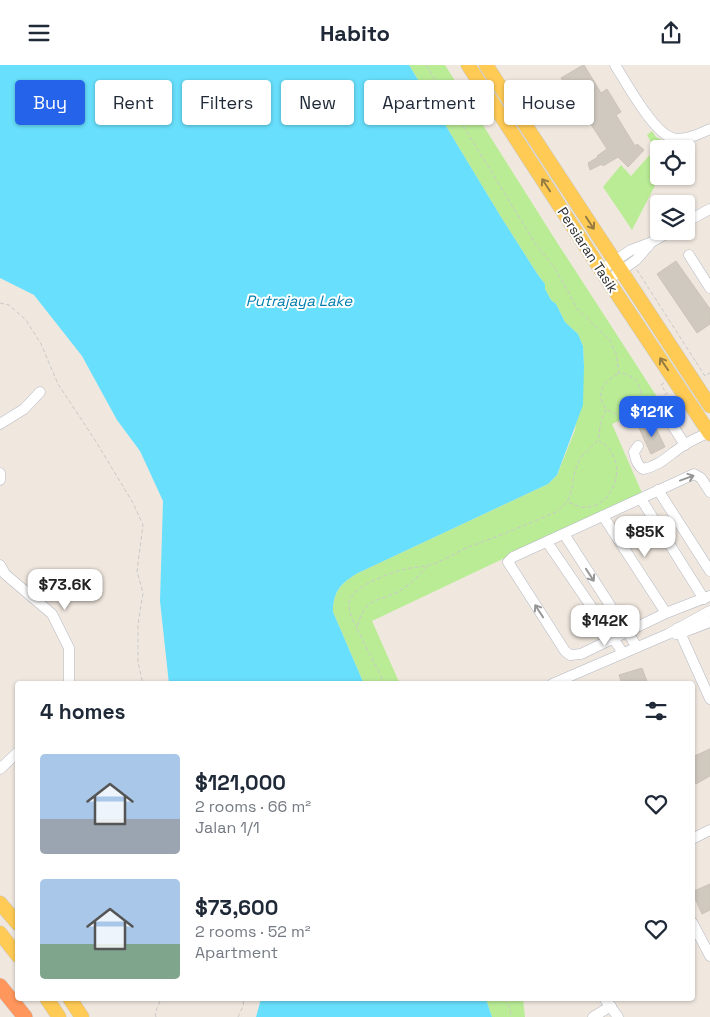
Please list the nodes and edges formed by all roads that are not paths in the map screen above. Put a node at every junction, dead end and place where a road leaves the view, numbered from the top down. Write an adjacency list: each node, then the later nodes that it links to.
1 (468, 65): 11 (main road, Persiaran Tasik, one-way to 1)
2 (486, 65): 10 (main road, Persiaran Tasik, one-way to 10)
3 (615, 65): 4 (street)
4 (710, 129)
5 (710, 209): 6 (street)
6 (695, 217)
7 (655, 240): 8 (street)
8 (650, 243): 10 (street); 10 (street)
9 (689, 255): 12 (street)
10 (623, 265): 11 (street); 14 (main road, Persiaran Tasik)
11 (604, 275): 17 (main road, Persiaran Tasik, one-way to 11)
12 (710, 288)
13 (40, 392): 16 (street)
14 (710, 406)
15 (653, 416): 18 (street)
16 (0, 424)
17 (709, 433): 18 (street)
18 (685, 445): 19 (street)
19 (638, 446)
20 (0, 473): 21 (street)
21 (0, 480)
22 (658, 490): 23 (street, one-way to 23); 24 (street); 29 (street)
23 (710, 492)
24 (641, 499): 25 (street); 30 (street)
25 (603, 516): 26 (street); 32 (street)
26 (564, 534): 27 (street); 34 (street, one-way to 34)
27 (547, 541): 36 (street); 36 (street, one-way to 27)
28 (0, 565): 39 (street)
29 (710, 571)
30 (707, 597): 32 (street)
31 (710, 611): 33 (street)
32 (666, 613): 34 (street)
33 (703, 621): 35 (street)
34 (627, 631): 36 (street); 37 (street)
35 (679, 631): 37 (street); 41 (street)
36 (612, 637): 38 (street)
37 (637, 647): 38 (street)
38 (623, 653): 40 (street)
39 (69, 681)
40 (559, 681)
41 (710, 699)
42 (15, 755): 43 (street)
43 (0, 769)
44 (710, 829): 45 (street)
45 (695, 837)
46 (0, 903): 47 (main road)
47 (15, 920)
48 (695, 928): 51 (street)
49 (0, 933): 50 (main road)
50 (15, 952)
51 (710, 956)
52 (0, 986): 56 (highway)
53 (48, 1001): 57 (main road)
54 (71, 1001): 58 (main road)
55 (608, 1003): 59 (street); 60 (street)
56 (25, 1017)
57 (59, 1017)
58 (82, 1017)
59 (594, 1017)
60 (618, 1017)

